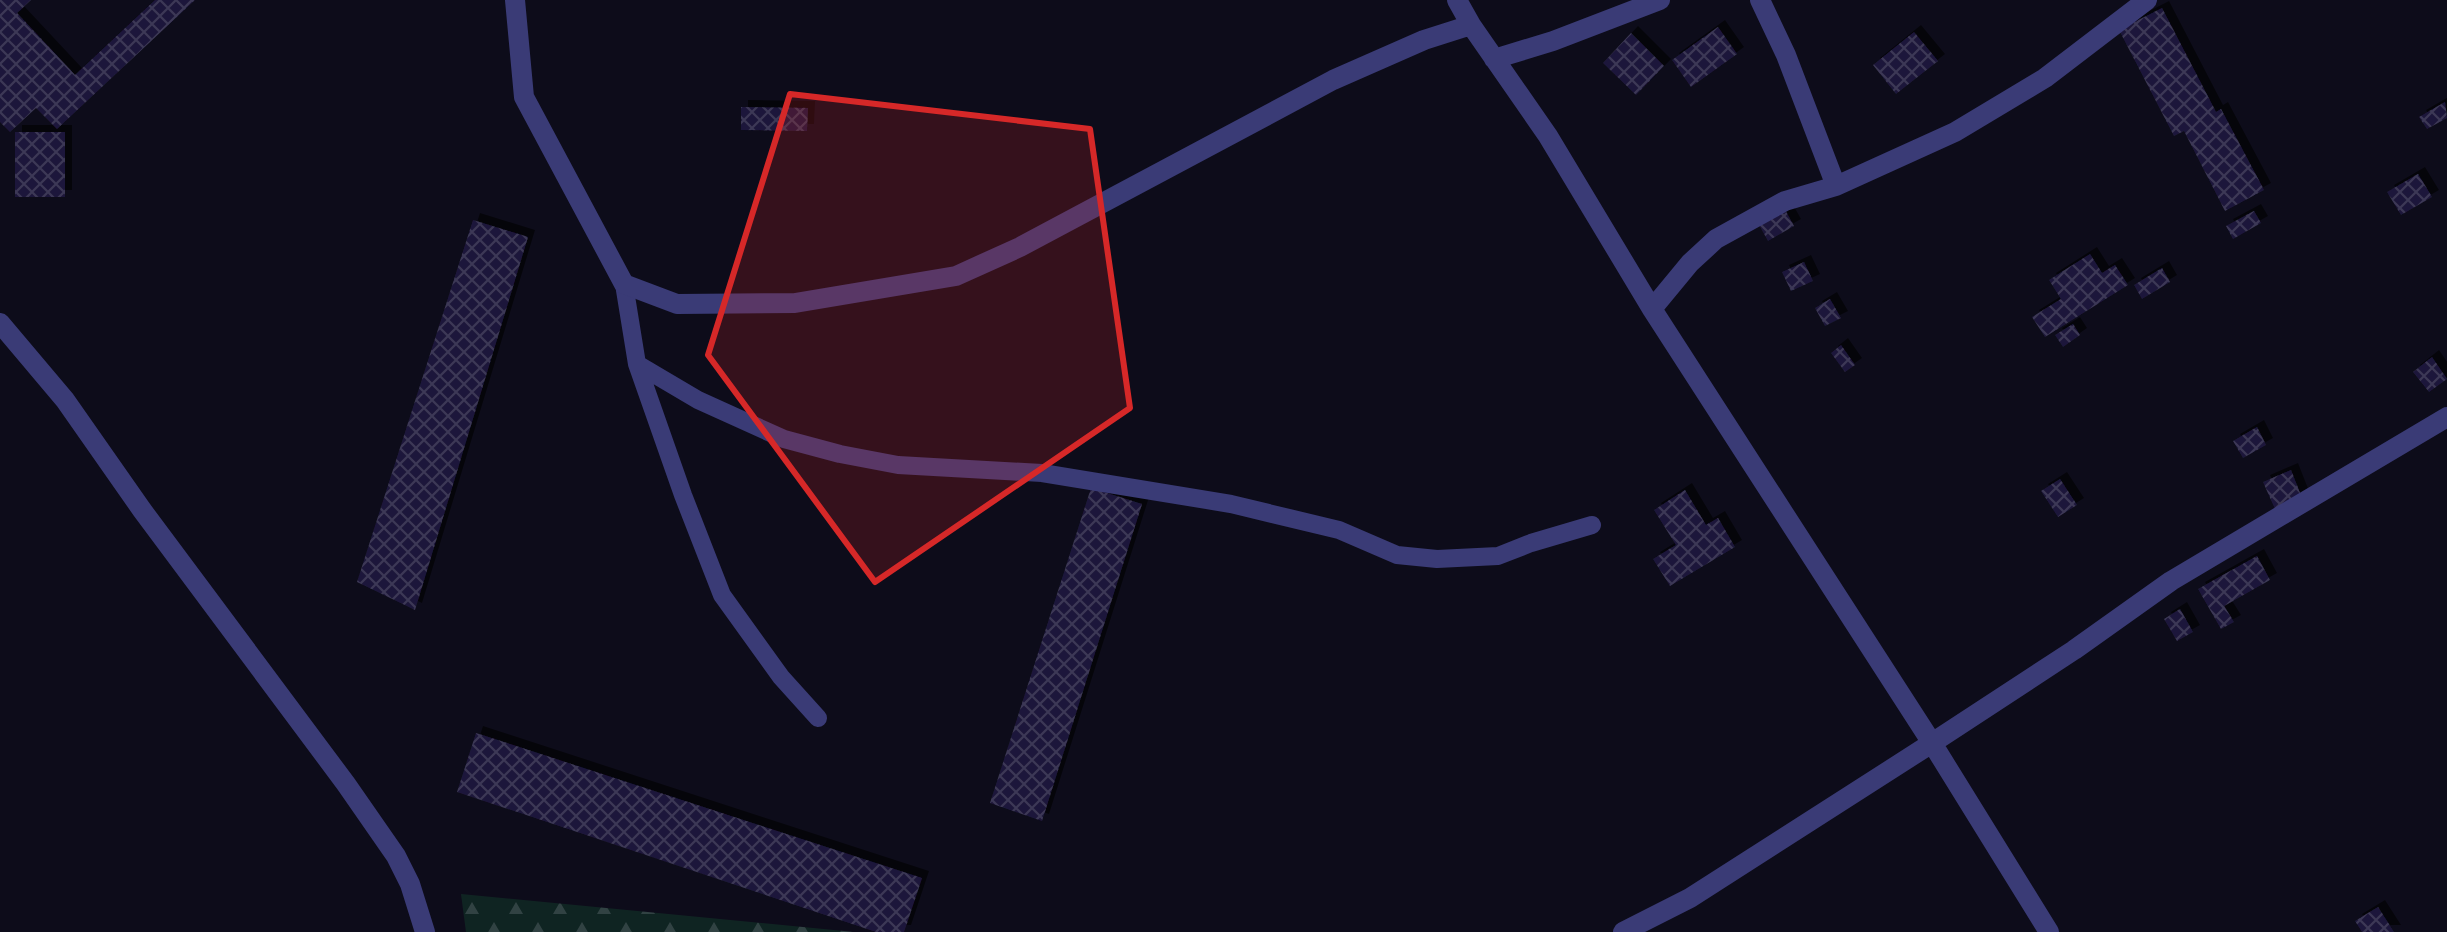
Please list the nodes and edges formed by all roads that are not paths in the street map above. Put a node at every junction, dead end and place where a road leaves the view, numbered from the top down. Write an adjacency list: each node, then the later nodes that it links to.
1 (515, 0): 9 (street)
2 (1457, 0): 6 (street)
3 (1660, 0): 7 (street)
4 (1760, 0): 8 (street)
5 (2147, 0): 8 (street)
6 (1471, 25): 7 (street); 9 (street)
7 (1494, 59): 10 (street)
8 (1836, 186): 10 (street)
9 (624, 284): 12 (lane)
10 (1652, 309): 16 (street)
11 (0, 323): 17 (street)
12 (637, 364): 14 (lane); 15 (lane)
13 (2447, 417): 16 (street)
14 (1592, 525)
15 (818, 718)
16 (1932, 743): 18 (street); 19 (street)
17 (425, 932)
18 (1623, 932)
19 (2049, 932)

